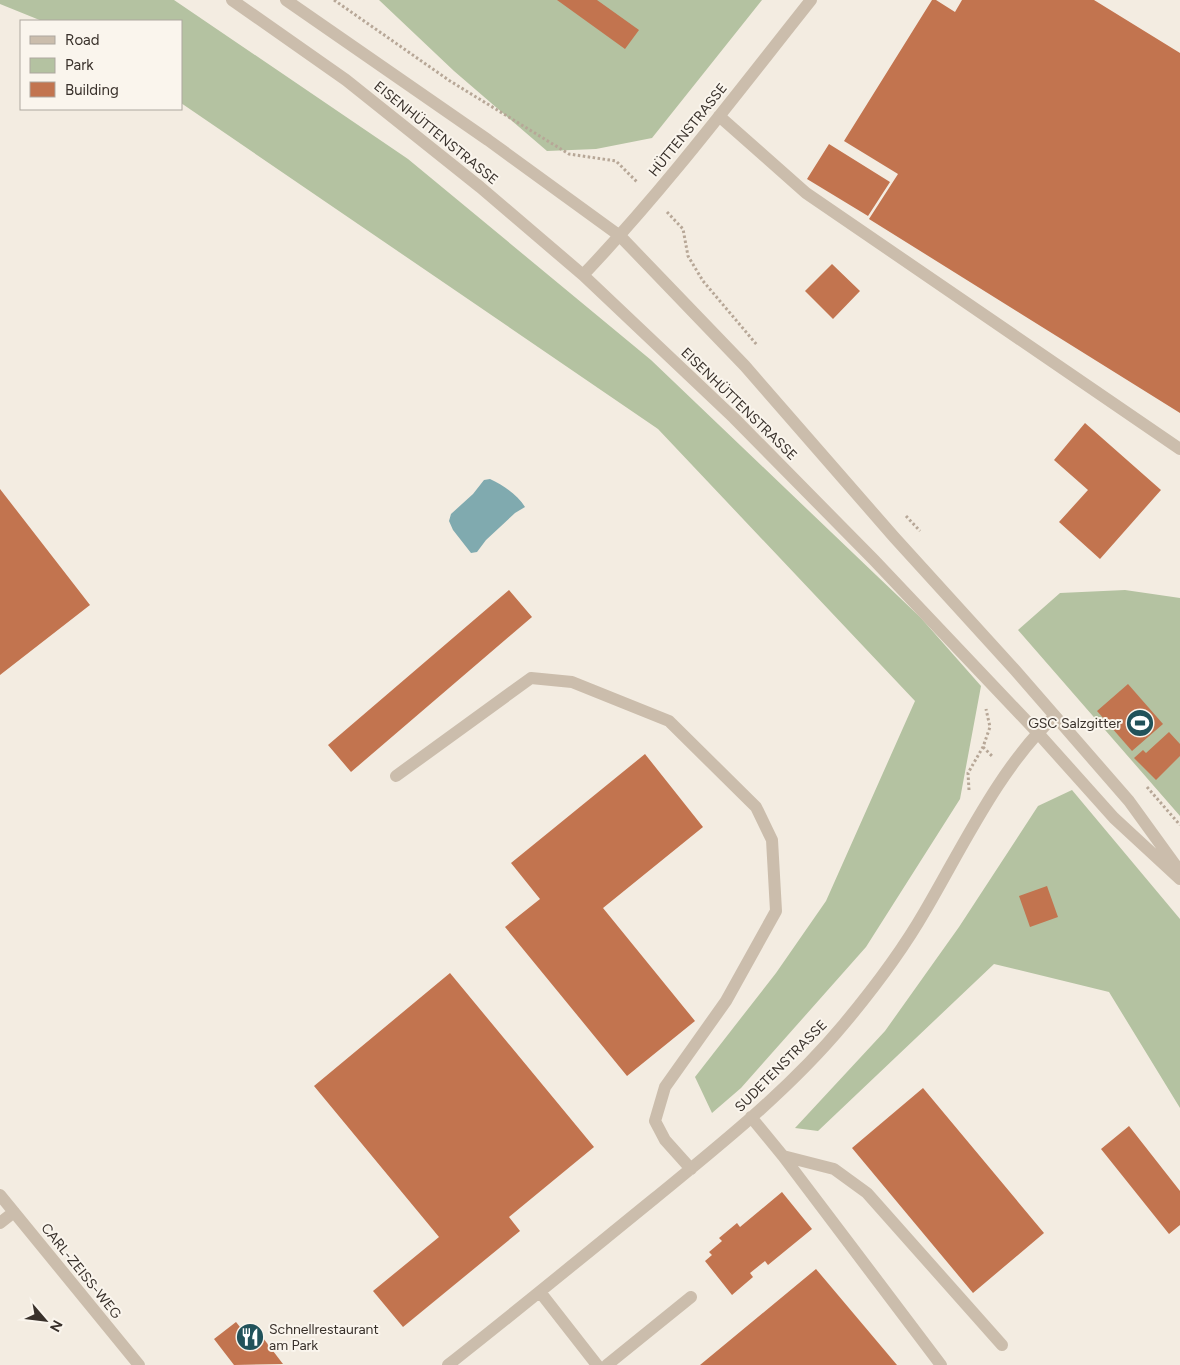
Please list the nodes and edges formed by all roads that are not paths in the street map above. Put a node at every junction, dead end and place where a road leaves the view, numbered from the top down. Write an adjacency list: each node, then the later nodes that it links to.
1 (232, 0): 6 (street, EISENHÜTTENSTRASSE)
2 (286, 0): 5 (street, EISENHÜTTENSTRASSE)
3 (811, 0): 4 (street, HÜTTENSTRASSE)
4 (719, 116): 5 (street, HÜTTENSTRASSE); 7 (street)
5 (620, 236): 6 (street, HÜTTENSTRASSE); 8 (street, EISENHÜTTENSTRASSE)
6 (583, 275): 9 (street, EISENHÜTTENSTRASSE)
7 (1180, 449)
8 (1055, 716): 9 (street, SUDETENSTRASSE); 11 (street, EISENHÜTTENSTRASSE)
9 (1037, 732): 12 (street, EISENHÜTTENSTRASSE); 13 (street, SUDETENSTRASSE)
10 (396, 776): 15 (street)
11 (1180, 872)
12 (1180, 879)
13 (752, 1117): 14 (street); 15 (street, SUDETENSTRASSE)
14 (783, 1156): 21 (street); 26 (street)
15 (691, 1169): 19 (street, SUDETENSTRASSE)
16 (0, 1195): 17 (street, CARL-ZEISS-WEG)
17 (14, 1212): 18 (street); 22 (street, CARL-ZEISS-WEG)
18 (0, 1223)
19 (540, 1292): 23 (street, SUDETENSTRASSE); 24 (street)
20 (691, 1297): 25 (street)
21 (1002, 1345)
22 (139, 1365)
23 (448, 1365)
24 (597, 1365)
25 (607, 1365)
26 (941, 1365)

